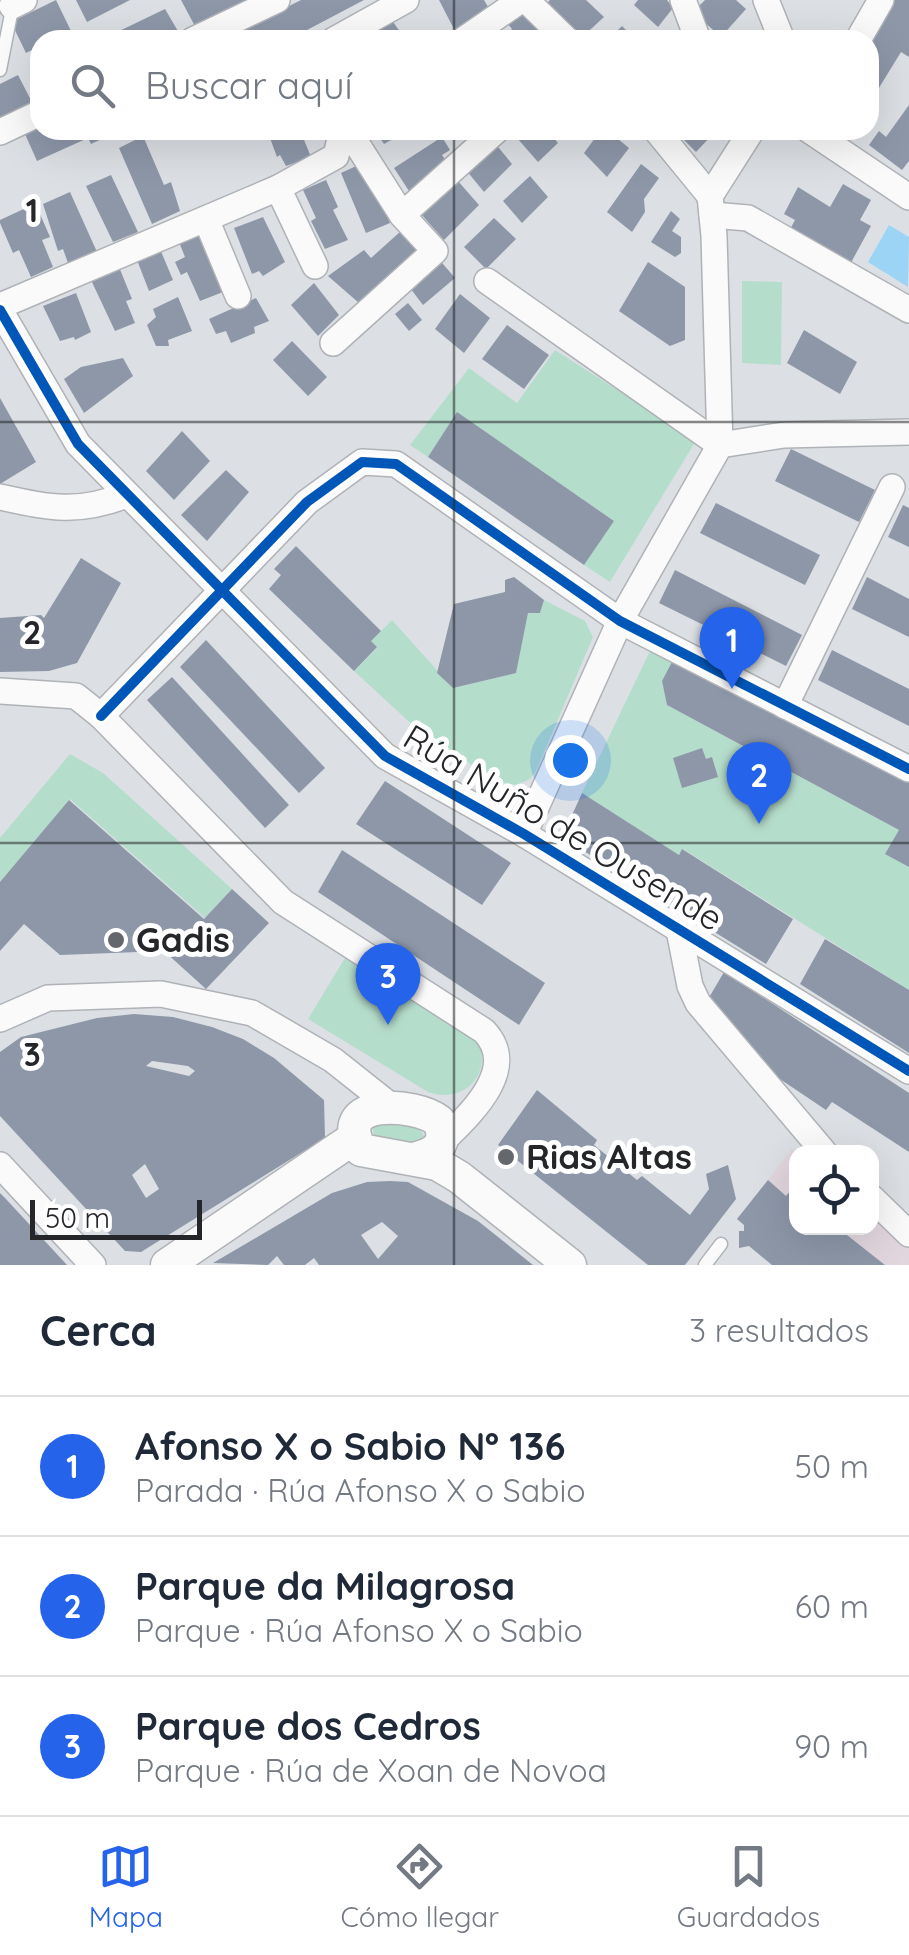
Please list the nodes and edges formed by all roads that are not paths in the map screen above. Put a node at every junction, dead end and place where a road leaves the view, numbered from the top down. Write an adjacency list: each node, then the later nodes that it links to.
1 (277, 0): 8 (street)
2 (406, 0): 9 (street)
3 (683, 0): 12 (street)
4 (766, 0): 13 (street)
5 (881, 0): 14 (street)
6 (17, 2): 15 (lane)
7 (529, 2): 10 (street); 11 (street)
8 (214, 30)
9 (352, 30)
10 (480, 30)
11 (557, 30)
12 (694, 30)
13 (778, 30)
14 (864, 30)
15 (0, 70)
16 (30, 118): 17 (street)
17 (0, 132)
18 (342, 140): 24 (street)
19 (352, 140): 27 (street)
20 (485, 140): 27 (street)
21 (663, 140): 26 (street)
22 (744, 140): 26 (street)
23 (824, 140): 25 (street)
24 (278, 188): 28 (street); 29 (street)
25 (908, 195)
26 (711, 205): 33 (street); 36 (street)
27 (402, 215): 34 (street)
28 (206, 219): 31 (street); 32 (street)
29 (315, 266)
30 (488, 281): 36 (street)
31 (238, 296)
32 (0, 308): 38 (street, Rúa Nuño de Ousende)
33 (909, 310)
34 (332, 343)
35 (909, 432): 36 (street)
36 (720, 445): 41 (street)
37 (892, 487): 43 (street)
38 (127, 495): 39 (street); 40 (street, Rúa Nuño de Ousende)
39 (0, 496)
40 (222, 591): 41 (street); 44 (street); 46 (street, Rúa Nuño de Ousende)
41 (620, 621): 43 (street); 46 (street)
42 (0, 691): 44 (street)
43 (785, 706): 45 (street)
44 (102, 716): 53 (street)
45 (909, 769)
46 (524, 834): 47 (street, Rúa Nuño de Ousende)
47 (679, 930): 50 (street, Rúa Nuño de Ousende); 54 (street)
48 (0, 1019): 49 (street)
49 (346, 1070): 51 (street); 52 (street)
50 (909, 1072)
51 (396, 1110): 52 (street); 53 (street)
52 (352, 1141): 53 (street); 60 (street)
53 (431, 1141): 61 (street)
54 (818, 1145)
55 (0, 1165): 59 (street)
56 (879, 1205): 57 (street)
57 (909, 1234)
58 (721, 1244): 62 (lane)
59 (93, 1265)
60 (167, 1265)
61 (570, 1265)
62 (705, 1265)

